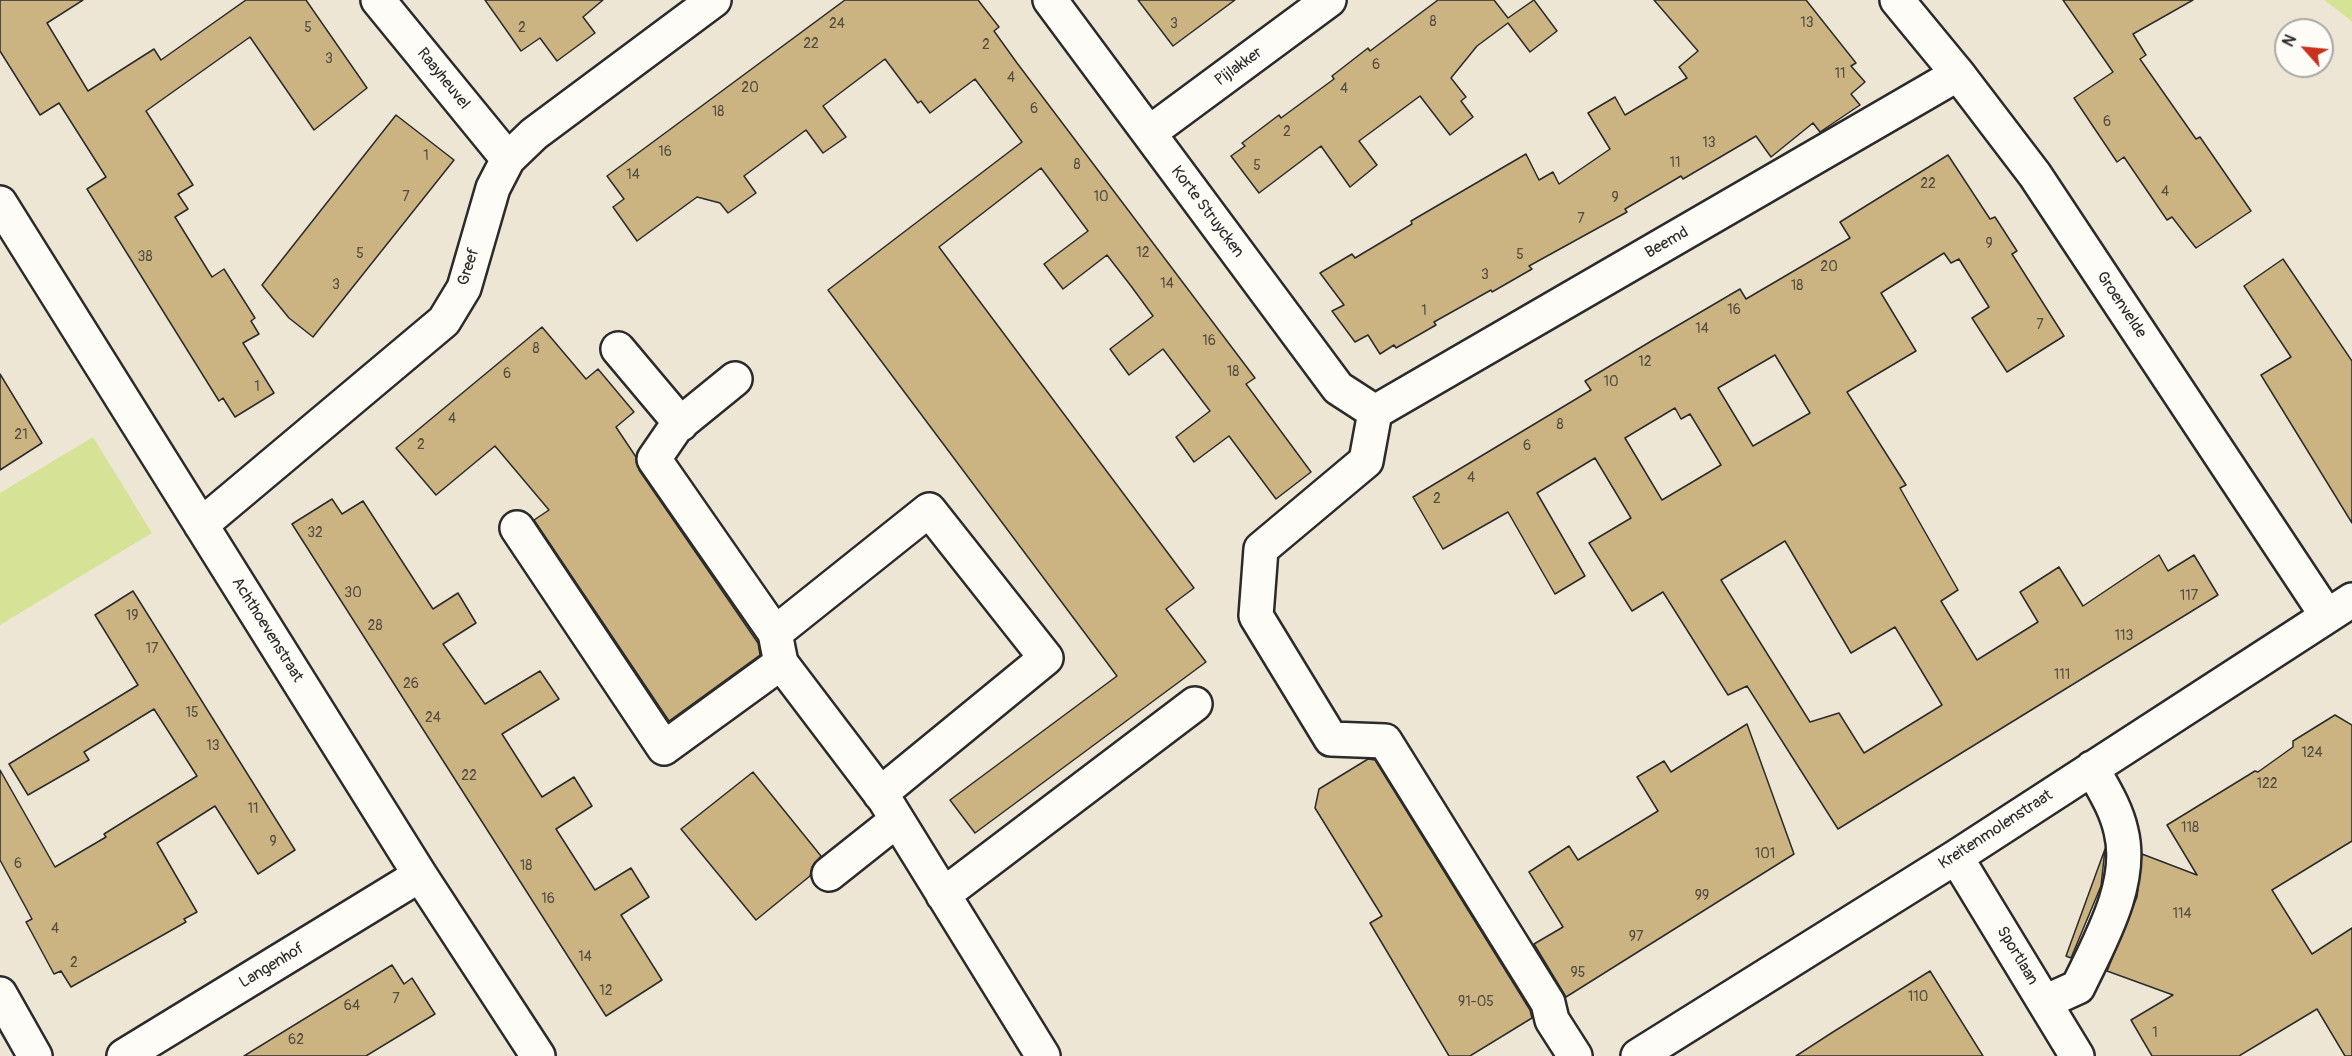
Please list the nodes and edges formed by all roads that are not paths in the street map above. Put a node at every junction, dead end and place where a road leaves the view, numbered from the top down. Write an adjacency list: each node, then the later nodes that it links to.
1 (378, 0): 8 (street, Raayheuvel)
2 (714, 0): 8 (street, Greef)
3 (1050, 0): 7 (street, Korte Struycken)
4 (1329, 0): 7 (street, Pijlakker)
5 (1902, 2): 6 (street, Groenvelde)
6 (1958, 74): 12 (street, Beemd); 16 (street, Groenvelde)
7 (1149, 134): 12 (street, Korte Struycken)
8 (507, 159): 14 (street, Greef)
9 (0, 203): 14 (street, Achthoevenstraat)
10 (618, 349): 13 (street)
11 (735, 379): 13 (street)
12 (1375, 412): 31 (street)
13 (681, 424): 17 (street)
14 (201, 525): 23 (street, Achthoevenstraat)
15 (517, 528): 17 (street)
16 (2340, 608): 19 (street, Kreitenmolenstraat)
17 (778, 648): 20 (street); 20 (street)
18 (1195, 704): 24 (street)
19 (2092, 768): 21 (street, Kreitenmolenstraat); 26 (street)
20 (888, 807): 22 (street); 24 (street)
21 (1956, 857): 26 (street, Sportlaan); 32 (street, Kreitenmolenstraat)
22 (829, 874)
23 (420, 875): 28 (street, Langenhof); 29 (street, Achthoevenstraat)
24 (943, 894): 30 (street)
25 (0, 994): 27 (street)
26 (2045, 1002): 33 (street, Sportlaan)
27 (35, 1056)
28 (124, 1056)
29 (538, 1056)
30 (1043, 1056)
31 (1575, 1056)
32 (1638, 1056)
33 (2077, 1056)

